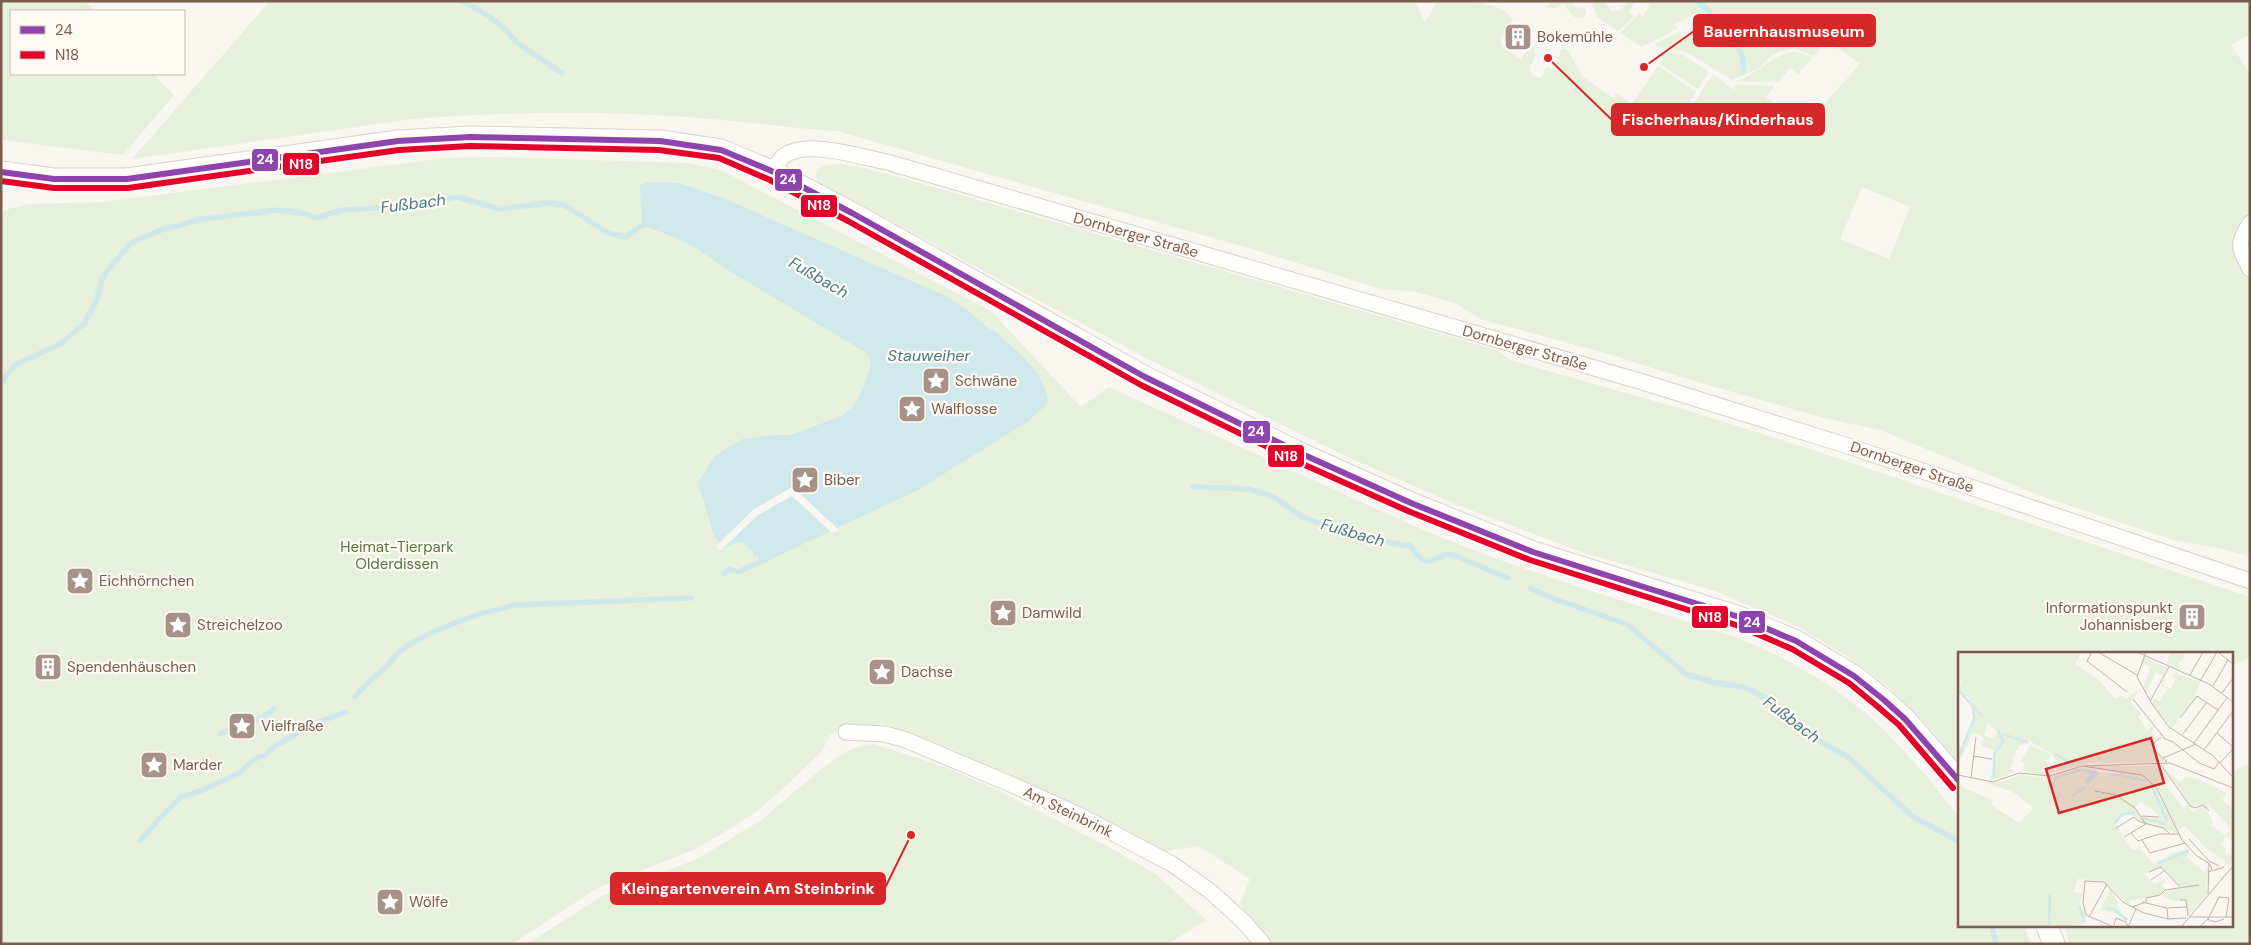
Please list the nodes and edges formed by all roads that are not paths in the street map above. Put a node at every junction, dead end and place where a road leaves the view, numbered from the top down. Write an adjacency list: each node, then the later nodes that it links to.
1 (1, 172): 2 (main road)
2 (774, 172): 5 (street, Dornberger Straße); 7 (main road)
3 (2250, 223): 4 (street)
4 (2250, 269)
5 (2250, 581)
6 (846, 732): 9 (street, Am Steinbrink)
7 (1958, 780)
8 (2048, 928): 10 (main road)
9 (1263, 944)
10 (2054, 944)

